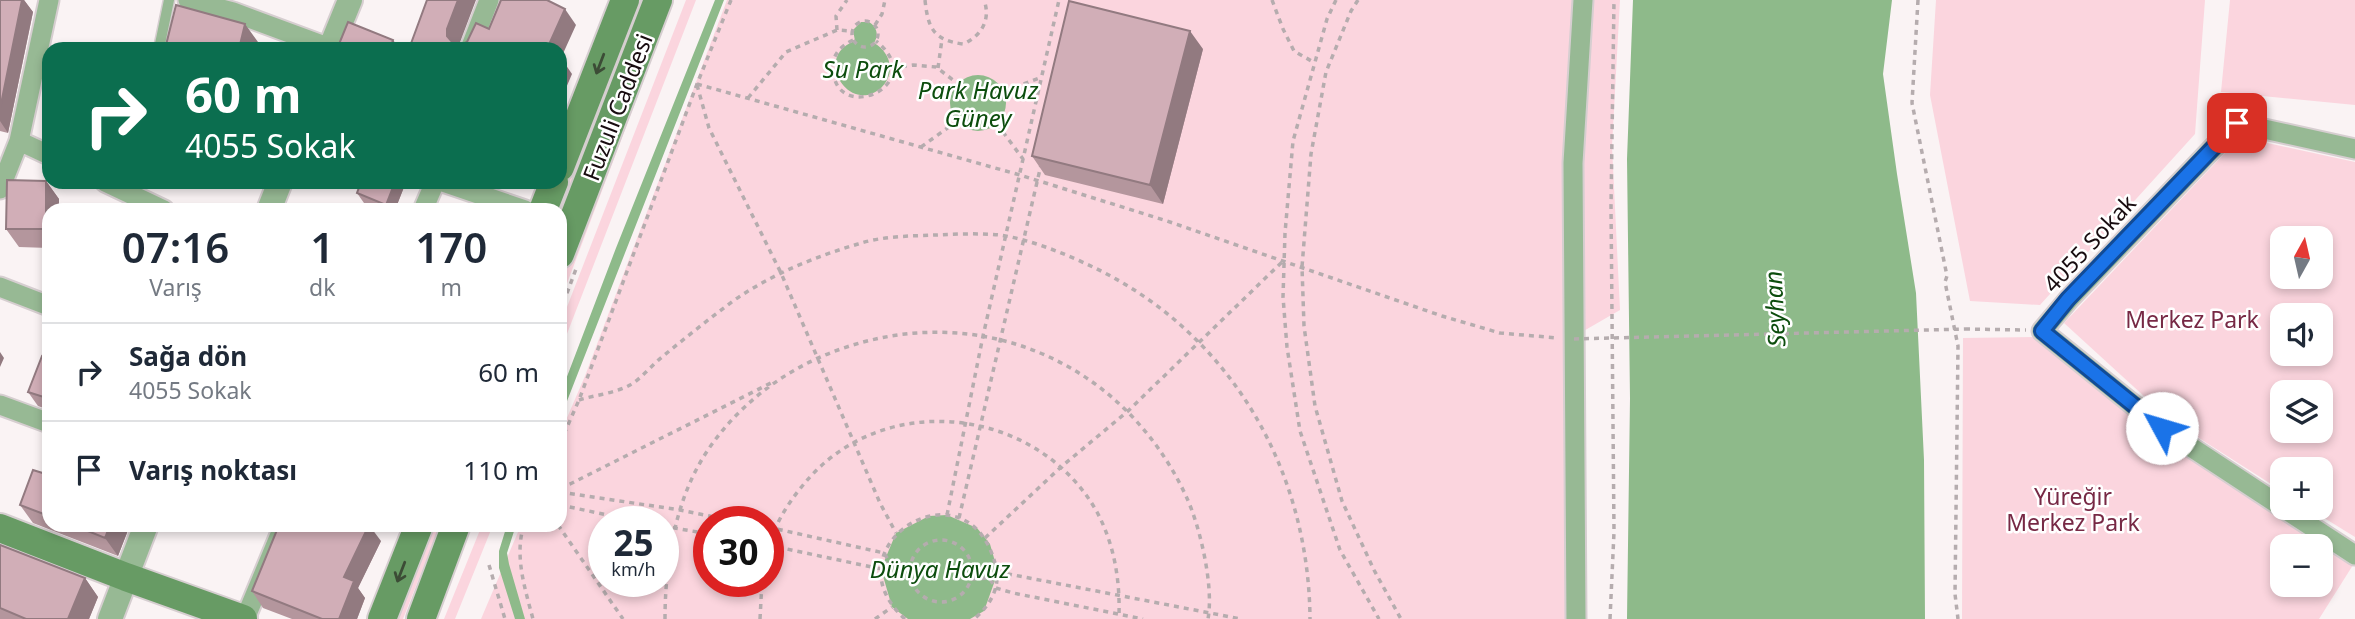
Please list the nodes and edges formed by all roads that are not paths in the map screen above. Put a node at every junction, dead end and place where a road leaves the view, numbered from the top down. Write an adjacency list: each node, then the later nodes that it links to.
1 (49, 0): 13 (street)
2 (169, 0): 9 (lane)
3 (188, 0): 10 (street)
4 (349, 0): 11 (street)
5 (489, 0): 12 (street)
6 (625, 0): 14 (main road, Fuzuli Caddesi, one-way to 14)
7 (658, 0): 22 (main road, Fuzuli Caddesi)
8 (1583, 0): 40 (street)
9 (160, 42)
10 (312, 42)
11 (333, 42)
12 (473, 42)
13 (19, 141): 16 (street); 17 (street)
14 (567, 149)
15 (2355, 149): 27 (street, 4055 Sokak)
16 (42, 152)
17 (0, 189)
18 (120, 189): 20 (street)
19 (464, 189): 21 (street)
20 (149, 203)
21 (504, 203)
22 (567, 236)
23 (0, 288): 24 (street)
24 (42, 303)
25 (0, 405): 26 (street)
26 (42, 420)
27 (2270, 499)
28 (2302, 520): 34 (street)
29 (0, 528): 35 (main road)
30 (143, 532): 35 (street)
31 (282, 532): 37 (street)
32 (416, 532): 38 (main road, one-way to 38)
33 (453, 532): 39 (main road)
34 (2355, 555)
35 (126, 577): 36 (street); 37 (main road)
36 (110, 619)
37 (244, 619)
38 (382, 619)
39 (421, 619)
40 (1576, 619)

